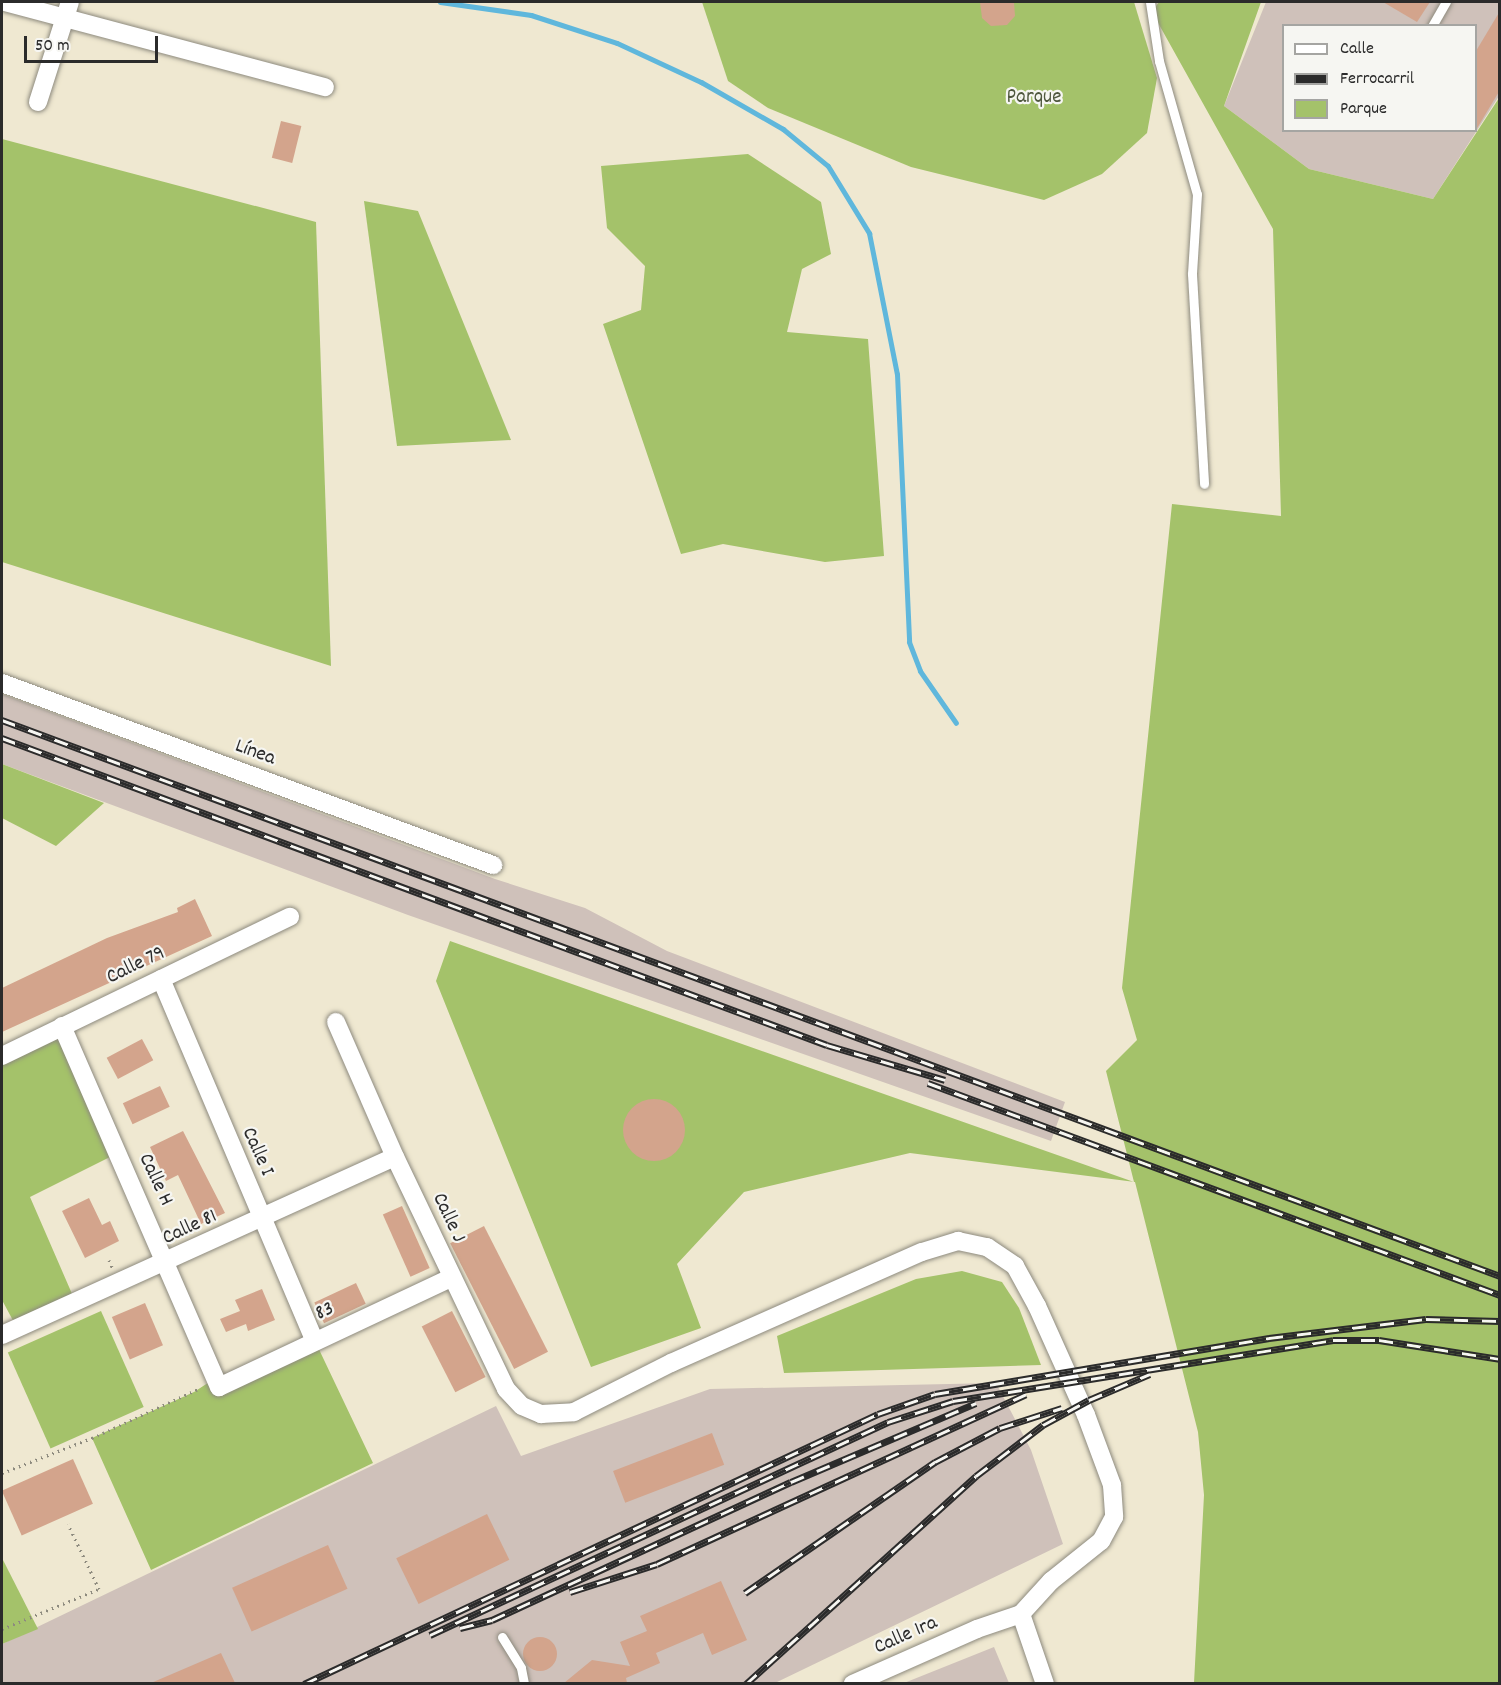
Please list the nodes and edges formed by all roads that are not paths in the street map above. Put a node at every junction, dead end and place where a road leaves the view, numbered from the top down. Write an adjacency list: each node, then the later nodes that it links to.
1 (5, 2): 4 (street)
2 (1150, 2): 8 (lane)
3 (1446, 2): 5 (lane)
4 (67, 10): 6 (street); 7 (street)
5 (1433, 24)
6 (325, 87)
7 (38, 102)
8 (1204, 484)
9 (2, 683): 10 (street, Línea)
10 (493, 865)
11 (290, 917): 12 (street, Calle 79)
12 (161, 979): 14 (street, Calle 79); 17 (street, Calle I)
13 (336, 1022): 16 (street, Calle J)
14 (62, 1026): 15 (street, Calle 79); 18 (street, Calle H)
15 (2, 1056)
16 (395, 1157): 17 (street, Calle 81); 19 (street, Calle J)
17 (262, 1219): 18 (street, Calle 81); 21 (street, Calle I)
18 (168, 1263): 20 (street, Calle 81); 22 (street, Calle H)
19 (451, 1278): 21 (street, 83); 23 (street, Calle J)
20 (2, 1335)
21 (315, 1341): 22 (street, 83)
22 (218, 1382)
23 (1021, 1614): 26 (street, Calle 1ra); 27 (street)
24 (502, 1637): 25 (lane)
25 (524, 1683)
26 (853, 1683)
27 (1045, 1683)

